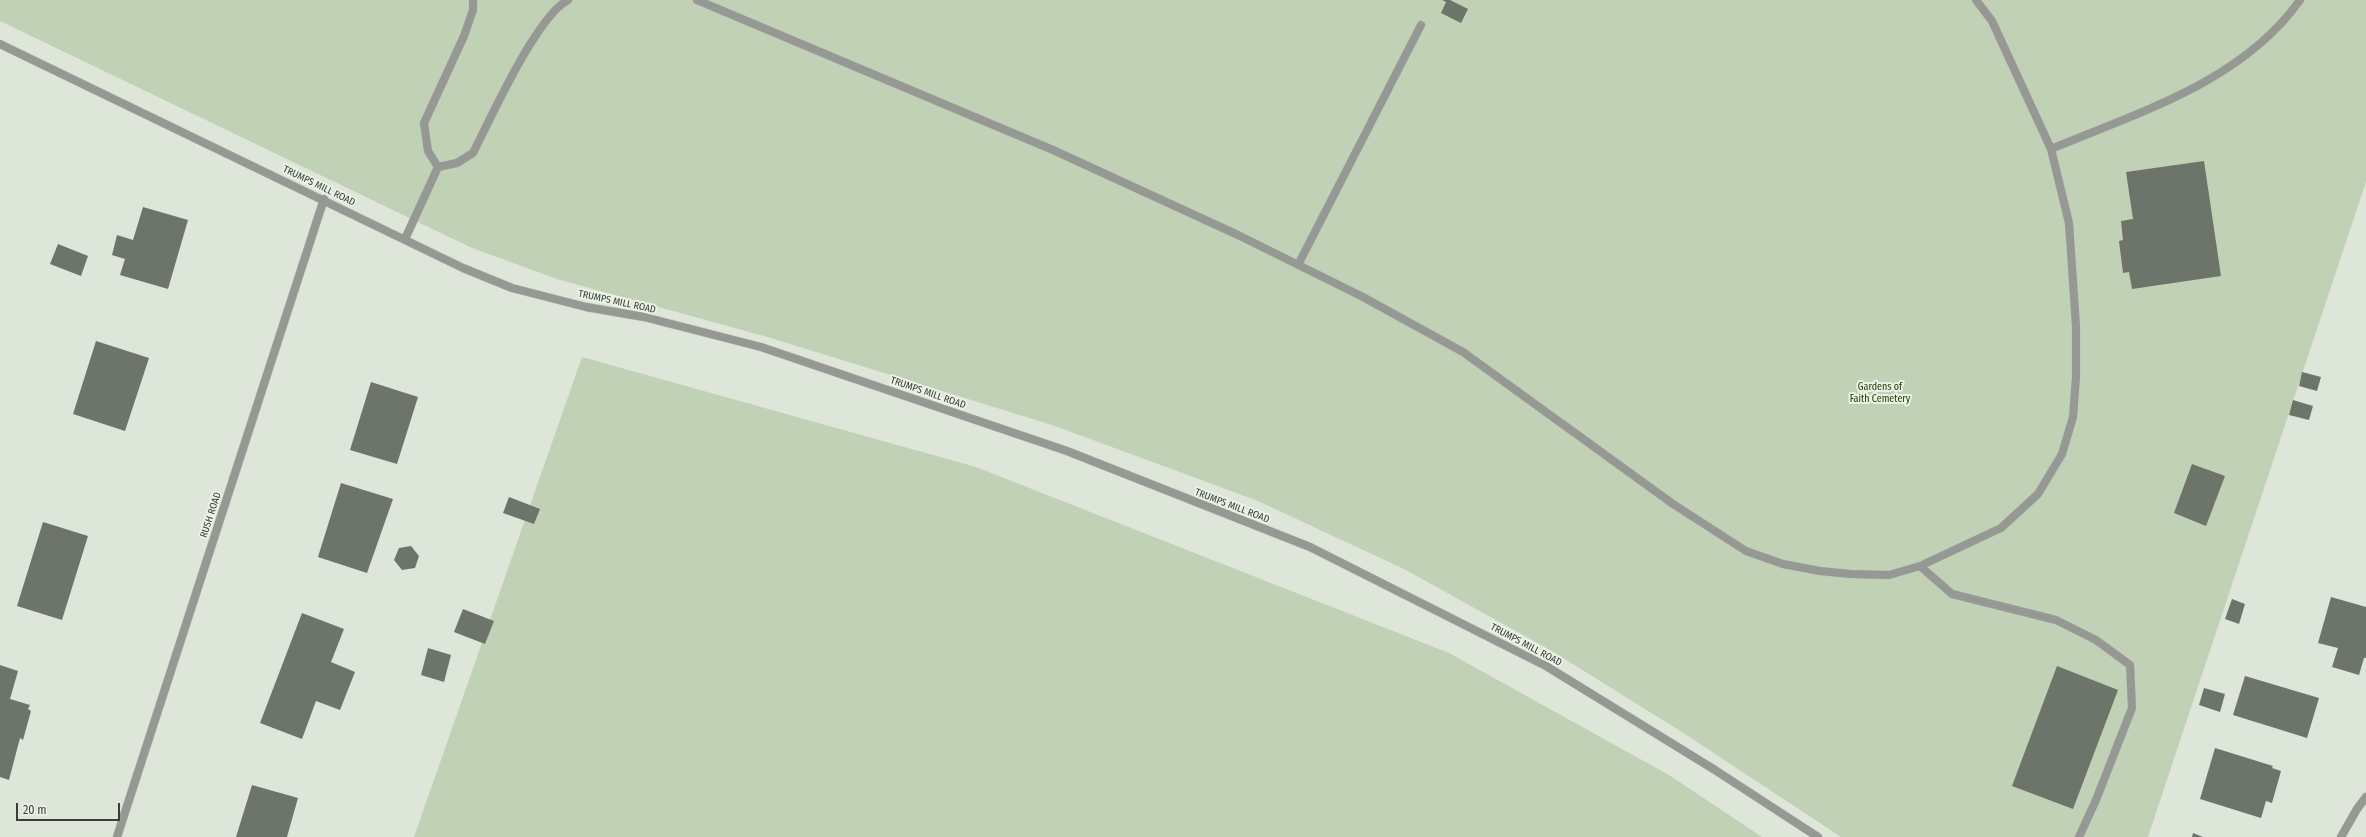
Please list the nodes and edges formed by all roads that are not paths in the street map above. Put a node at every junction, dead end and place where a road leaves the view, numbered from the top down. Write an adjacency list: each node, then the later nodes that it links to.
1 (473, 0): 9 (street)
2 (568, 0): 9 (street)
3 (697, 0): 12 (street)
4 (1976, 0): 8 (street)
5 (2300, 0): 8 (street)
6 (1421, 25): 12 (street)
7 (0, 44): 10 (street, TRUMPS MILL ROAD)
8 (2051, 149): 13 (street)
9 (438, 167): 11 (street)
10 (324, 199): 11 (street, TRUMPS MILL ROAD); 15 (street, RUSH ROAD)
11 (405, 239): 16 (street, TRUMPS MILL ROAD)
12 (1298, 265): 13 (street)
13 (1920, 566): 17 (street)
14 (2366, 797): 18 (street)
15 (116, 837)
16 (1818, 837)
17 (2079, 837)
18 (2341, 837)

